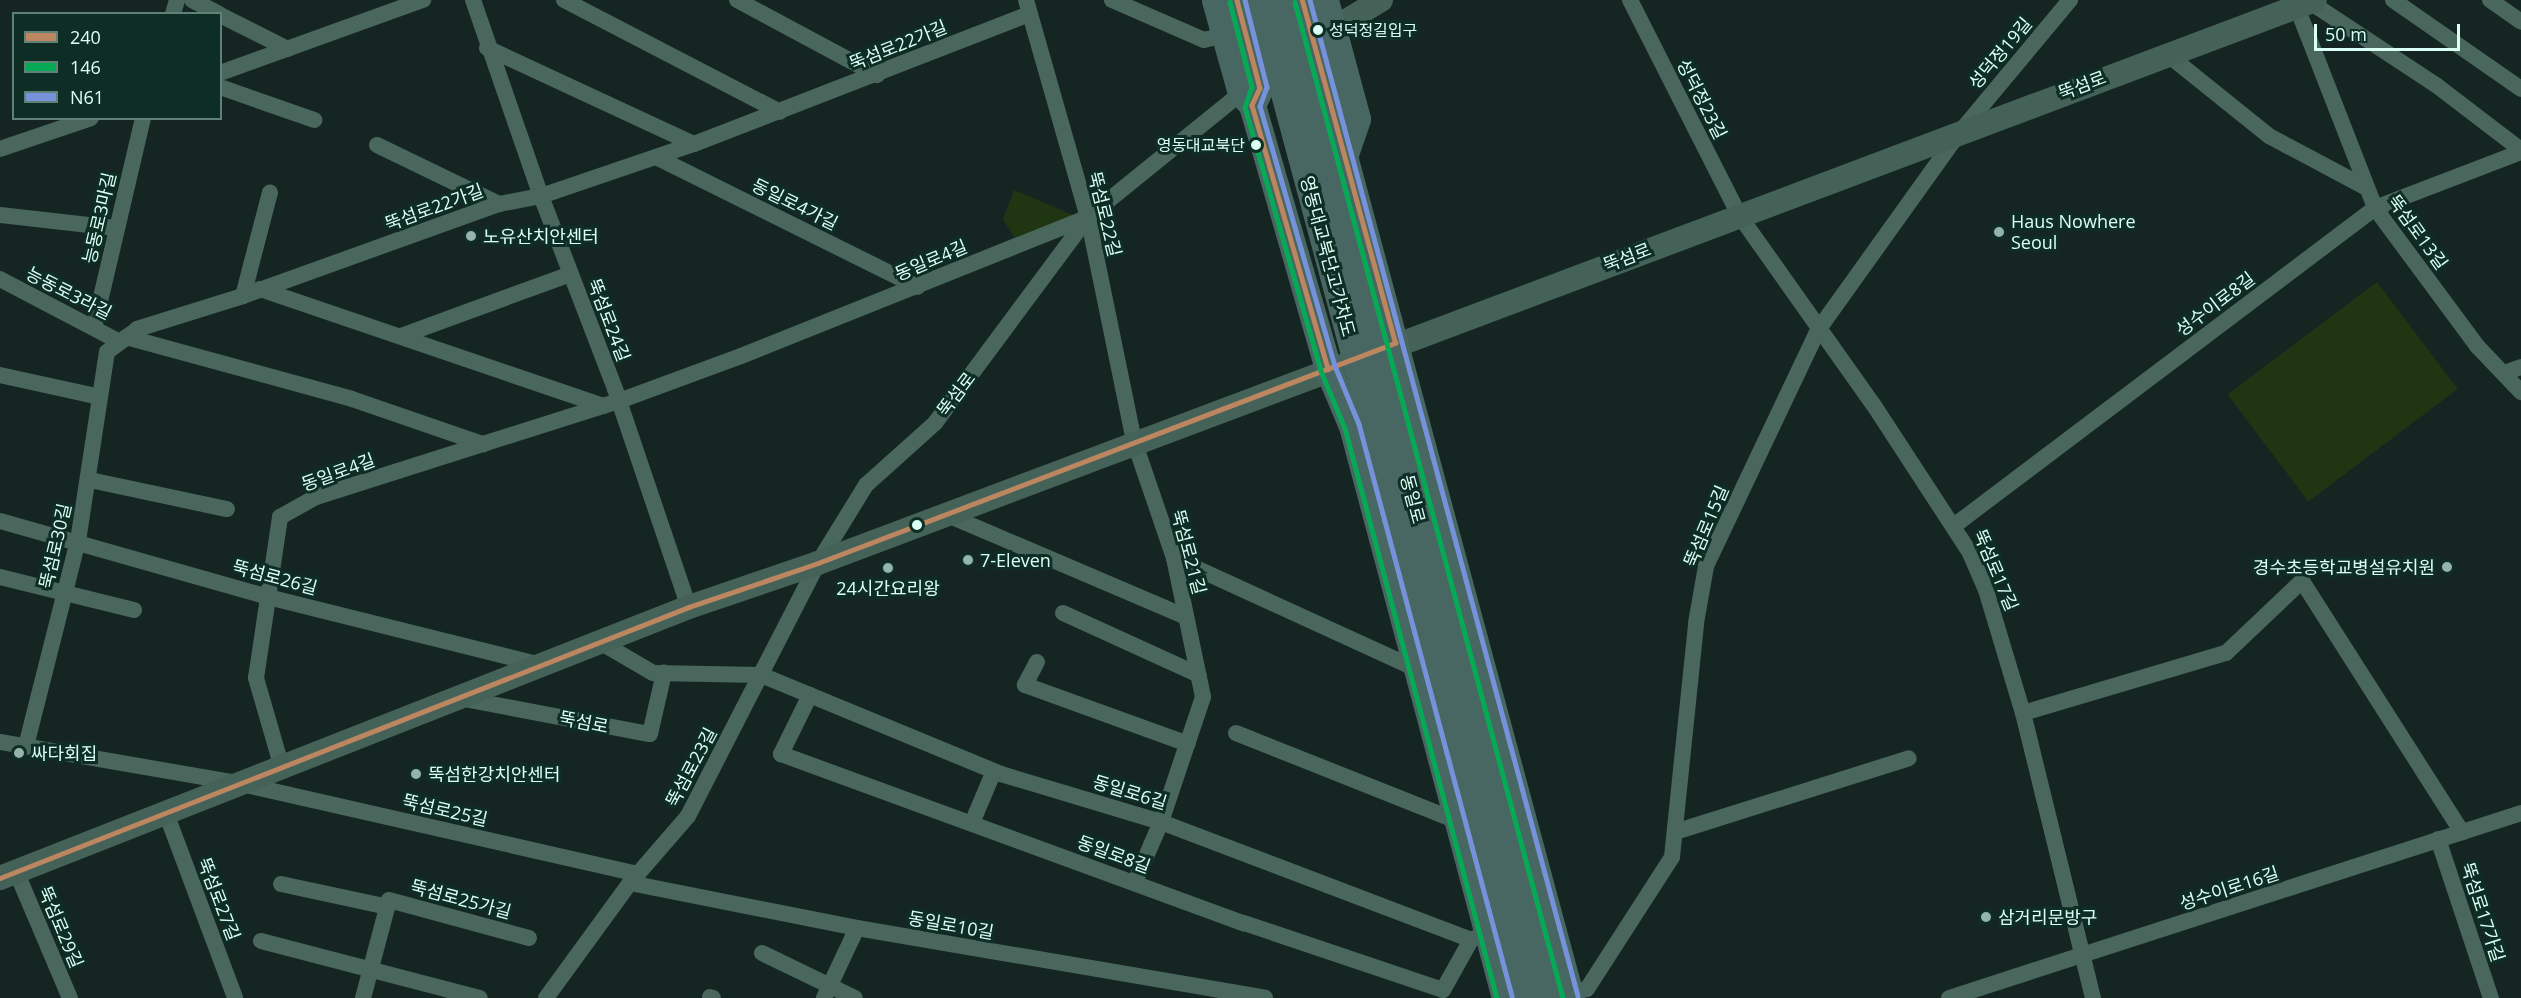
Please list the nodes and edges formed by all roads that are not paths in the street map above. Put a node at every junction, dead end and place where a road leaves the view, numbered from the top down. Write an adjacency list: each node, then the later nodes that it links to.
1 (192, 0): 19 (street)
2 (423, 0): 25 (street)
3 (473, 0): 24 (street, 뚝섬로24길)
4 (564, 0): 32 (street)
5 (737, 0): 28 (street)
6 (1112, 0): 23 (street)
7 (1215, 0): 23 (main road)
8 (1237, 0): 23 (main road)
9 (1259, 0): 135 (main road, 영동대교북단고가차도, bridge)
10 (1279, 0): 126 (main road, 동일로, bridge)
11 (1381, 0): 22 (main road)
12 (1630, 0): 49 (street, 성덕정23길)
13 (2070, 0): 36 (street, 성덕정19길)
14 (2393, 0): 30 (street)
15 (2490, 0): 21 (street)
16 (2307, 2): 26 (main road, 뚝섬로); 40 (street); 43 (street, 뚝섬로13길)
17 (1311, 4): 22 (main road); 41 (main road)
18 (1028, 7): 28 (street, 뚝섬로22가길); 50 (street, 뚝섬로22길)
19 (216, 12)
20 (222, 15): 25 (street)
21 (2521, 22)
22 (1333, 29): 41 (main road)
23 (1235, 32): 31 (main road)
24 (487, 48): 37 (street); 45 (street, 뚝섬로24길)
25 (288, 49): 27 (street)
26 (2167, 54): 36 (main road, 뚝섬로); 43 (street)
27 (222, 72)
28 (877, 75): 32 (street, 뚝섬로22가길)
29 (222, 88): 35 (street)
30 (2521, 89)
31 (1246, 99): 50 (street, 동일로4길); 63 (main road)
32 (780, 112): 37 (street, 뚝섬로22가길)
33 (85, 120): 39 (street)
34 (142, 120): 51 (street, 능동로3마길)
35 (314, 120)
36 (1960, 132): 49 (main road, 뚝섬로); 58 (street, 뚝섬로15길)
37 (694, 144): 42 (street, 뚝섬로22가길)
38 (377, 145): 46 (street)
39 (0, 149)
40 (2521, 151): 47 (street, 성수이로8길)
41 (1346, 153): 60 (main road)
42 (656, 157): 45 (street, 뚝섬로22가길); 54 (street, 동일로4가길)
43 (2367, 188): 47 (street, 뚝섬로13길)
44 (270, 192): 56 (street)
45 (541, 196): 46 (street, 뚝섬로22가길); 52 (street, 뚝섬로24길)
46 (500, 204): 55 (street, 뚝섬로22가길)
47 (2375, 208): 64 (street, 뚝섬로13길); 75 (street, 성수이로8길)
48 (0, 215): 51 (street)
49 (1739, 215): 58 (street, 뚝섬로17길); 60 (main road, 뚝섬로)
50 (1088, 217): 54 (street, 동일로4길); 69 (street, 뚝섬로22길); 78 (street, 뚝섬로)
51 (115, 228): 57 (street, 능동로3마길)
52 (570, 274): 59 (street); 68 (street, 뚝섬로24길)
53 (0, 279): 57 (street, 능동로3라길)
54 (918, 287): 68 (street, 동일로4길)
55 (260, 289): 56 (street, 뚝섬로22가길); 59 (street)
56 (243, 296): 61 (street, 뚝섬로22가길)
57 (94, 327): 61 (street, 능동로3라길)
58 (1818, 330): 75 (street, 뚝섬로17길); 109 (street, 뚝섬로15길)
59 (400, 336): 68 (street)
60 (1395, 343): 63 (main road, 뚝섬로); 126 (main road)
61 (118, 344): 67 (street, 뚝섬로30길); 70 (street)
62 (2521, 367): 64 (street)
63 (1328, 369): 69 (main road, 뚝섬로); 89 (main road)
64 (2504, 374): 66 (street, 뚝섬로13길)
65 (0, 375): 67 (street)
66 (2521, 392)
67 (100, 397): 71 (street, 뚝섬로30길)
68 (611, 403): 70 (street, 동일로4길); 82 (street, 뚝섬로24길)
69 (1134, 441): 73 (main road, 뚝섬로); 77 (street, 뚝섬로21길)
70 (483, 444): 81 (street, 동일로4길)
71 (90, 480): 72 (street); 76 (street, 뚝섬로30길)
72 (227, 509)
73 (945, 514): 78 (main road, 뚝섬로); 85 (street)
74 (0, 521): 76 (street, 뚝섬로26길)
75 (1955, 525): 95 (street, 뚝섬로17길)
76 (78, 541): 80 (street, 뚝섬로30길); 81 (street, 뚝섬로26길)
77 (1174, 558): 85 (street, 뚝섬로21길); 89 (street)
78 (818, 563): 82 (main road, 뚝섬로); 91 (street, 뚝섬로23길)
79 (0, 578): 80 (street)
80 (65, 592): 83 (street); 99 (street, 뚝섬로30길)
81 (268, 597): 88 (street, 뚝섬로26길); 101 (street, 동일로4길)
82 (689, 608): 86 (main road, 뚝섬로)
83 (135, 610)
84 (1063, 613): 92 (street)
85 (1186, 617): 92 (street, 뚝섬로21길)
86 (600, 642): 88 (main road, 뚝섬로); 90 (street)
87 (1037, 662): 98 (street)
88 (541, 665): 94 (main road, 뚝섬로)
89 (1417, 669): 106 (main road)
90 (664, 673): 91 (street); 94 (street, 뚝섬로)
91 (761, 675): 93 (street, 동일로6길); 113 (street, 뚝섬로23길)
92 (1199, 675): 98 (street, 뚝섬로21길)
93 (810, 695): 102 (street, 동일로6길); 108 (street, 동일로8길)
94 (458, 698): 101 (main road, 뚝섬로)
95 (2023, 714): 110 (street); 122 (street, 뚝섬로17길)
96 (1236, 733): 106 (street)
97 (0, 742): 99 (street)
98 (1188, 744): 107 (street, 뚝섬로21길)
99 (26, 746): 103 (street)
100 (1909, 758): 109 (street)
101 (282, 768): 103 (main road, 뚝섬로)
102 (994, 771): 107 (street, 동일로6길); 108 (street)
103 (242, 784): 104 (main road, 뚝섬로); 113 (street, 뚝섬로25길)
104 (166, 813): 112 (main road, 뚝섬로); 128 (street, 뚝섬로27길)
105 (2521, 813): 110 (street, 성수이로16길)
106 (1457, 821): 118 (main road)
107 (1161, 822): 114 (street, 뚝섬로21길); 118 (street, 동일로6길)
108 (972, 823): 114 (street, 동일로8길)
109 (1675, 832): 126 (street, 뚝섬로15길)
110 (2462, 832): 111 (street, 성수이로16길)
111 (2438, 839): 122 (street, 성수이로16길); 138 (street, 뚝섬로17가길)
112 (8, 874): 127 (street, 뚝섬로29길)
113 (634, 878): 117 (street, 동일로10길); 131 (street, 뚝섬로23길)
114 (1135, 882): 118 (street, 동일로8길)
115 (281, 884): 116 (street, 뚝섬로25가길)
116 (388, 907): 119 (street, 뚝섬로25가길); 123 (street, 뚝섬로25가길)
117 (857, 928): 124 (street); 125 (street, 동일로10길)
118 (1479, 937): 134 (main road)
119 (530, 938)
120 (261, 941): 123 (street)
121 (762, 953): 124 (street)
122 (2083, 957): 136 (street, 성수이로16길); 137 (street, 뚝섬로17길)
123 (370, 972): 129 (street, 뚝섬로25가길); 130 (street)
124 (827, 991): 132 (street)
125 (1222, 995): 133 (street, 동일로10길)
126 (1562, 996)
127 (70, 998)
128 (236, 998)
129 (363, 998)
130 (480, 998)
131 (546, 998)
132 (855, 998)
133 (1265, 998)
134 (1505, 998)
135 (1527, 998)
136 (1949, 998)
137 (2093, 998)
138 (2490, 998)

